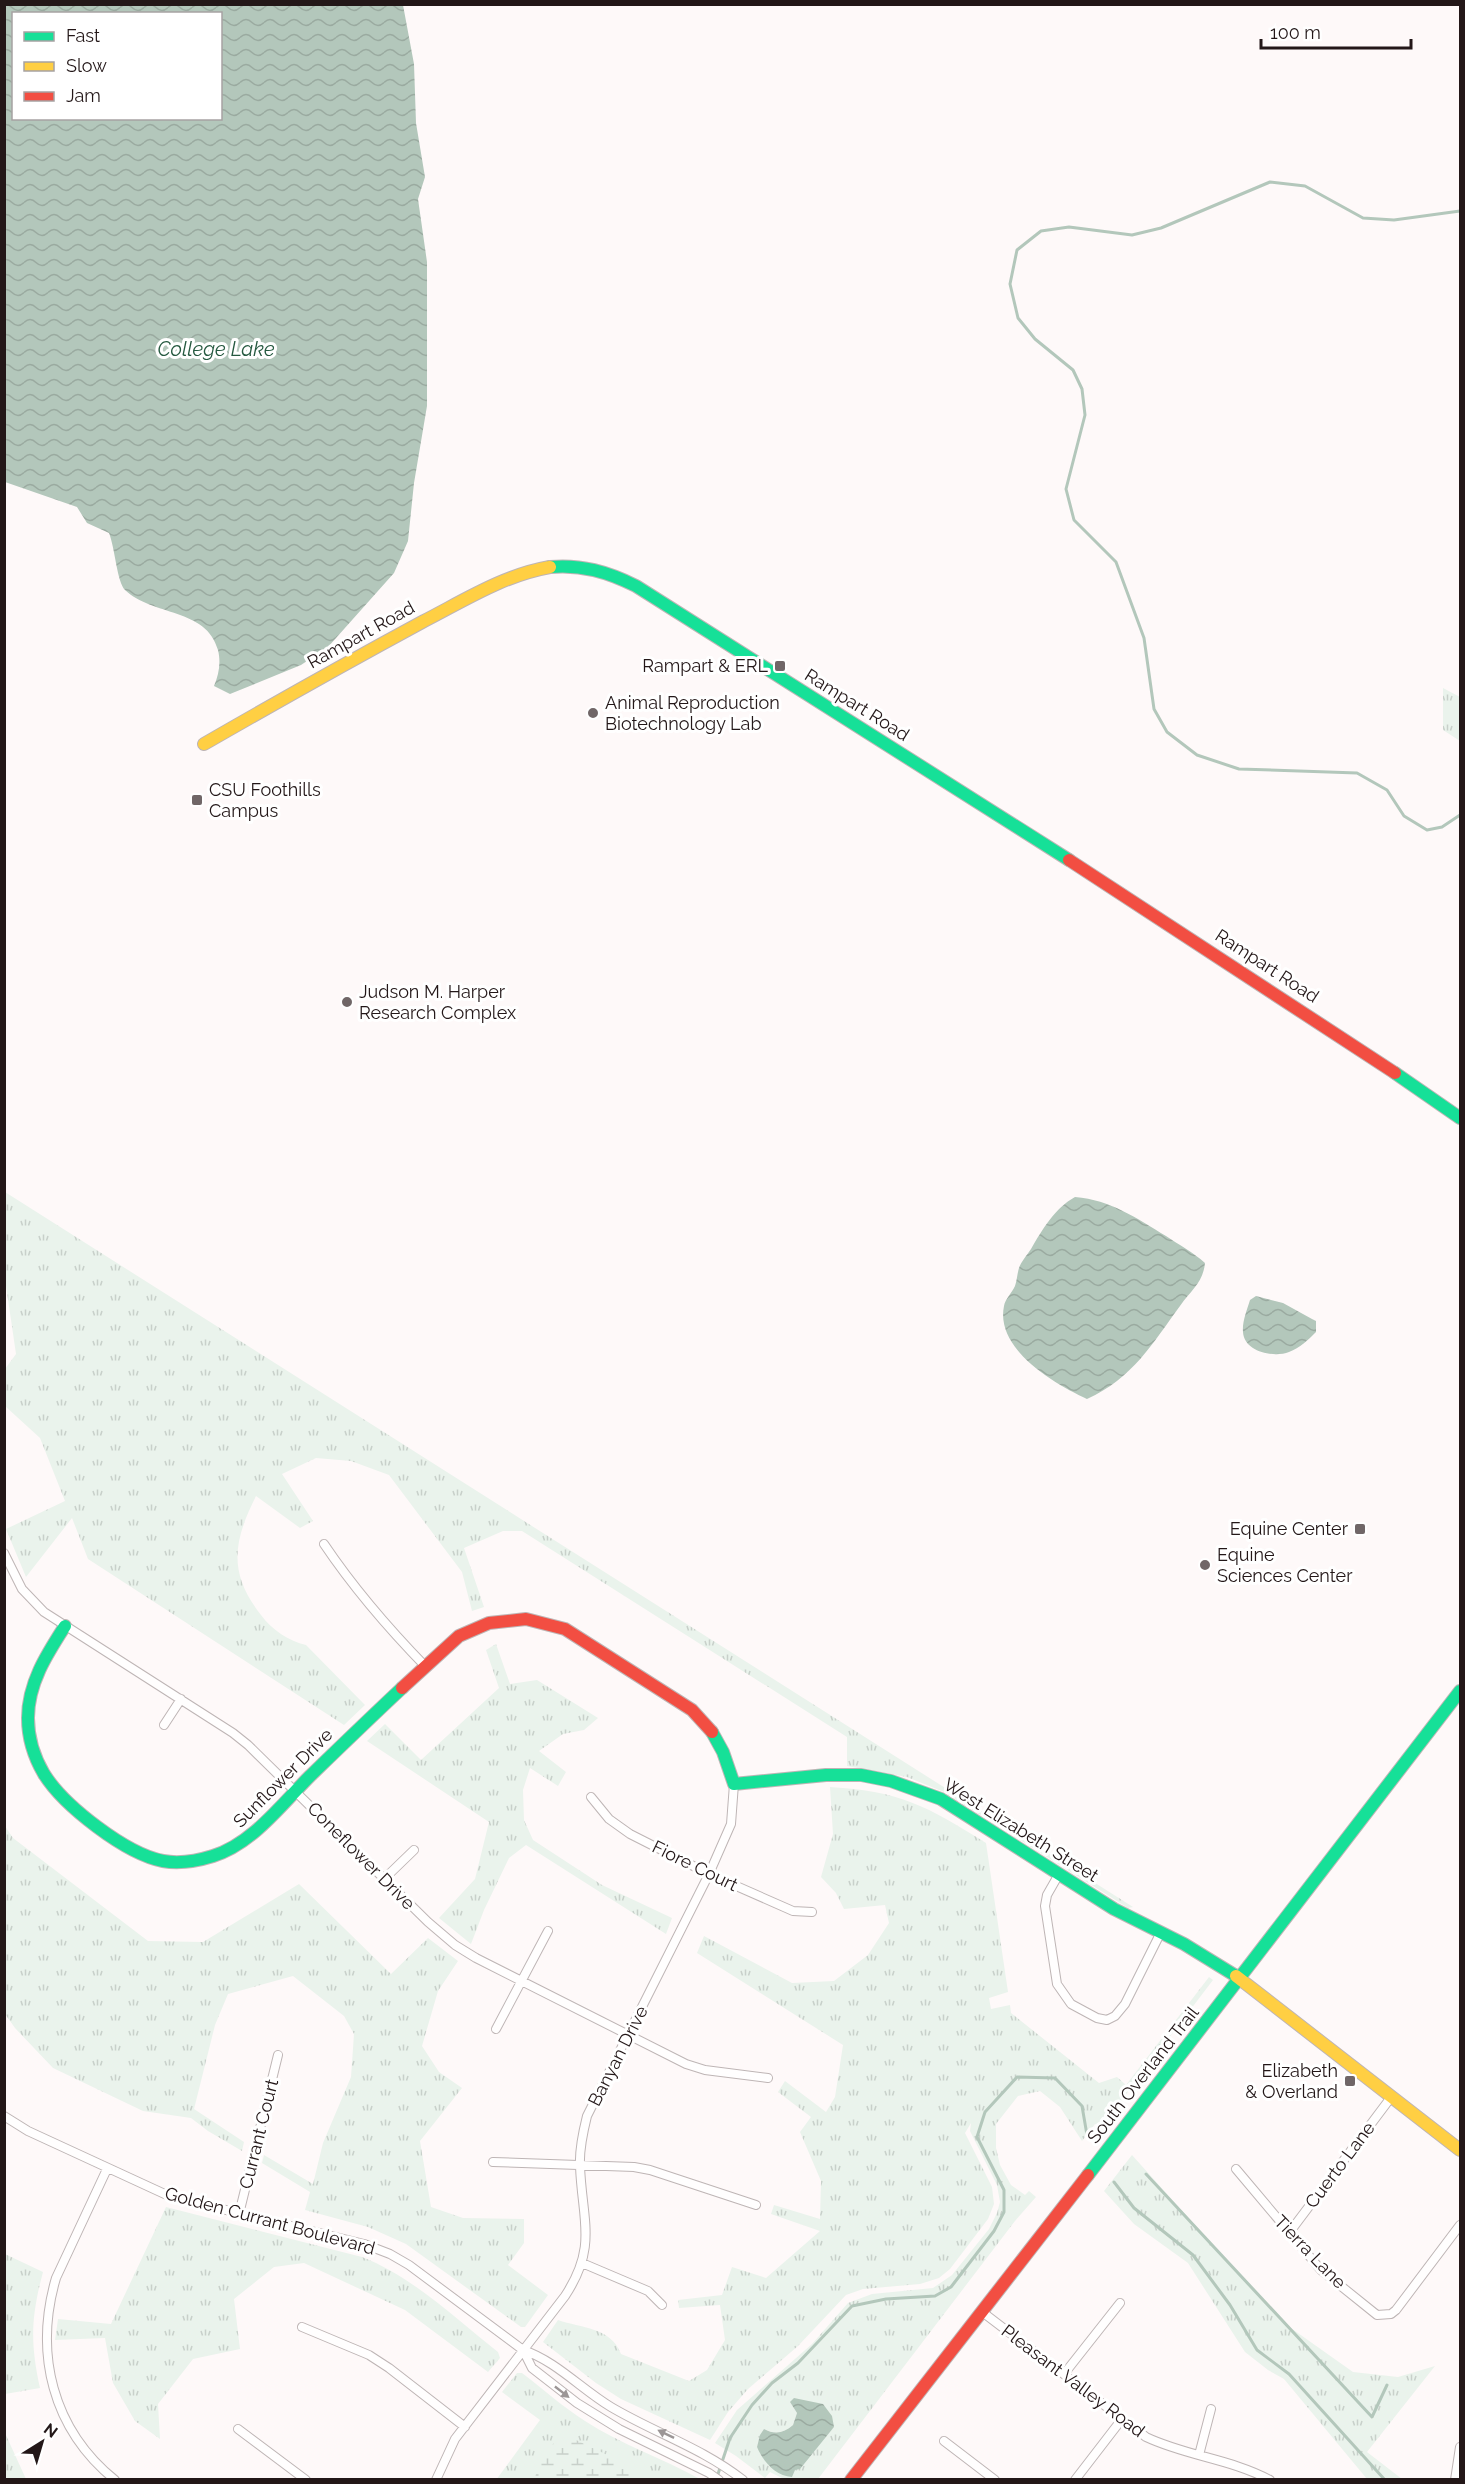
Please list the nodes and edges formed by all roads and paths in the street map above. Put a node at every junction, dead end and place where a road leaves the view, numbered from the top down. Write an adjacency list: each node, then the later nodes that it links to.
1 (204, 744): 2 (street, Rampart Road)
2 (1461, 1118)
3 (324, 1544): 6 (street)
4 (4, 1553): 5 (street, Coneflower Drive)
5 (65, 1626): 8 (street, Coneflower Drive); 11 (street, Sunflower Drive)
6 (426, 1667): 10 (street); 11 (street, Sunflower Drive)
7 (1461, 1691): 20 (street, South Overland Trail)
8 (181, 1699): 9 (street); 11 (street, Coneflower Drive)
9 (164, 1725)
10 (735, 1784): 14 (street, Banyan Drive); 15 (street, West Elizabeth Street)
11 (296, 1792): 16 (street, Coneflower Drive)
12 (591, 1797): 14 (street, Fiore Court)
13 (414, 1850): 16 (street)
14 (709, 1874): 17 (street, Fiore Court); 23 (street, Banyan Drive)
15 (1059, 1874): 19 (street, West Elizabeth Street); 19 (street)
16 (384, 1879): 21 (street, Coneflower Drive)
17 (812, 1912)
18 (548, 1931): 21 (street)
19 (1161, 1932): 20 (street, West Elizabeth Street)
20 (1240, 1979): 26 (street, West Elizabeth Street); 40 (street, South Overland Trail)
21 (522, 1981): 22 (street); 23 (street, Coneflower Drive)
22 (496, 2029)
23 (629, 2036): 25 (street, Coneflower Drive); 30 (street, Banyan Drive)
24 (278, 2055): 34 (street, Currant Court)
25 (768, 2078)
26 (1392, 2096): 28 (street, West Elizabeth Street); 36 (street, Cuerto Lane)
27 (4, 2116): 31 (street, Golden Currant Boulevard)
28 (1461, 2150)
29 (493, 2162): 30 (street)
30 (580, 2165): 33 (street); 37 (street, Banyan Drive)
31 (107, 2169): 34 (street, Golden Currant Boulevard); 53 (street)
32 (1236, 2169): 36 (street, Tierra Lane)
33 (756, 2205)
34 (239, 2214): 42 (street, Golden Currant Boulevard)
35 (1461, 2225): 36 (street, Tierra Lane)
36 (1289, 2233)
37 (582, 2263): 39 (street); 42 (street, Banyan Drive)
38 (1120, 2303): 43 (street)
39 (662, 2305)
40 (981, 2311): 43 (street, Pleasant Valley Road); 58 (street, South Overland Trail)
41 (302, 2327): 46 (street)
42 (523, 2350): 46 (street, Banyan Drive); 50 (street, Golden Currant Boulevard, one-way to 42); 52 (street, Golden Currant Boulevard, one-way to 52)
43 (1065, 2374): 45 (street, Pleasant Valley Road)
44 (1211, 2409): 51 (street)
45 (1122, 2419): 51 (street, Pleasant Valley Road); 60 (street)
46 (465, 2427): 55 (street, Banyan Drive)
47 (238, 2429): 54 (street)
48 (944, 2440): 59 (street)
49 (1461, 2447): 62 (street)
50 (706, 2453): 52 (street); 57 (street, Golden Currant Boulevard)
51 (1199, 2455): 61 (street, Pleasant Valley Road)
52 (697, 2467): 56 (street, Golden Currant Boulevard)
53 (115, 2480)
54 (306, 2480)
55 (436, 2480)
56 (718, 2480)
57 (743, 2480)
58 (851, 2480)
59 (994, 2480)
60 (1075, 2480)
61 (1270, 2480)
62 (1455, 2480)

